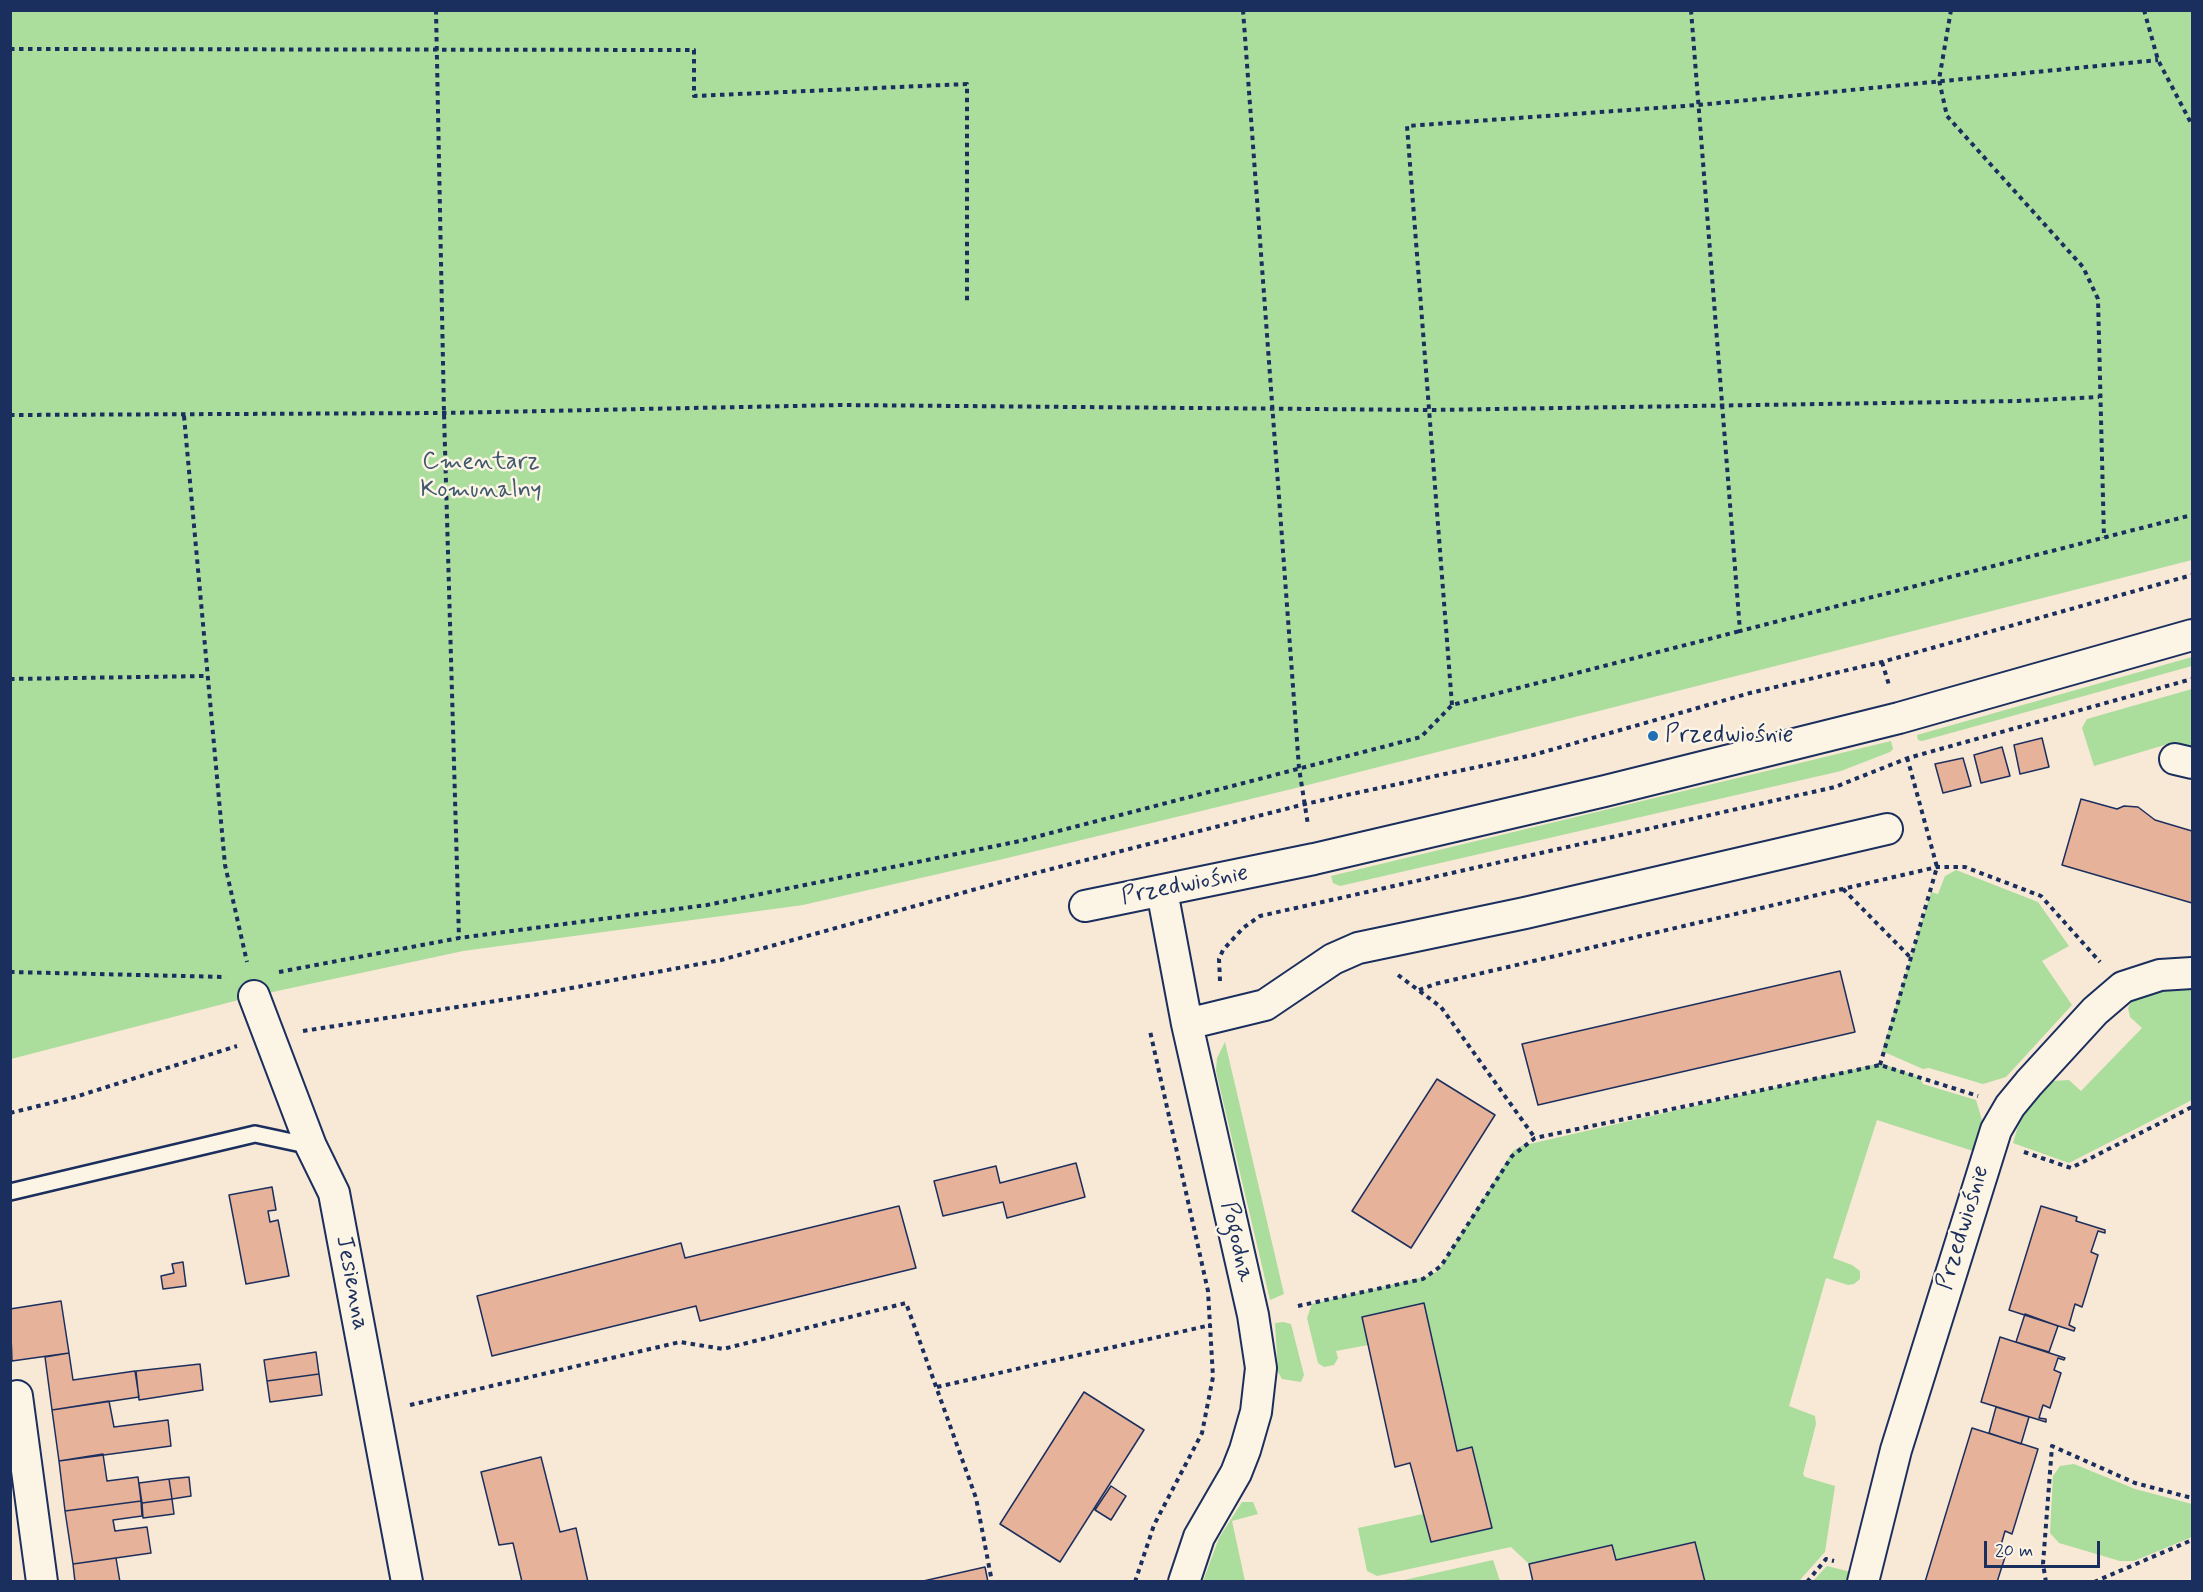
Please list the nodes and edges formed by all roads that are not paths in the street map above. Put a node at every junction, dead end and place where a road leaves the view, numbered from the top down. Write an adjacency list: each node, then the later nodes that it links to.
1 (2193, 635): 3 (street, Przedwiośnie)
2 (1887, 829): 7 (street)
3 (1162, 891): 4 (street, Przedwiośnie); 7 (street, Pogodna)
4 (1085, 906)
5 (2193, 973): 14 (street, Przedwiośnie)
6 (252, 987): 8 (street, Jesienna)
7 (1187, 1024): 13 (street, Pogodna)
8 (311, 1146): 9 (lane); 12 (street, Jesienna)
9 (10, 1192)
10 (17, 1396): 11 (street)
11 (42, 1581)
12 (407, 1581)
13 (1184, 1581)
14 (1863, 1581)

